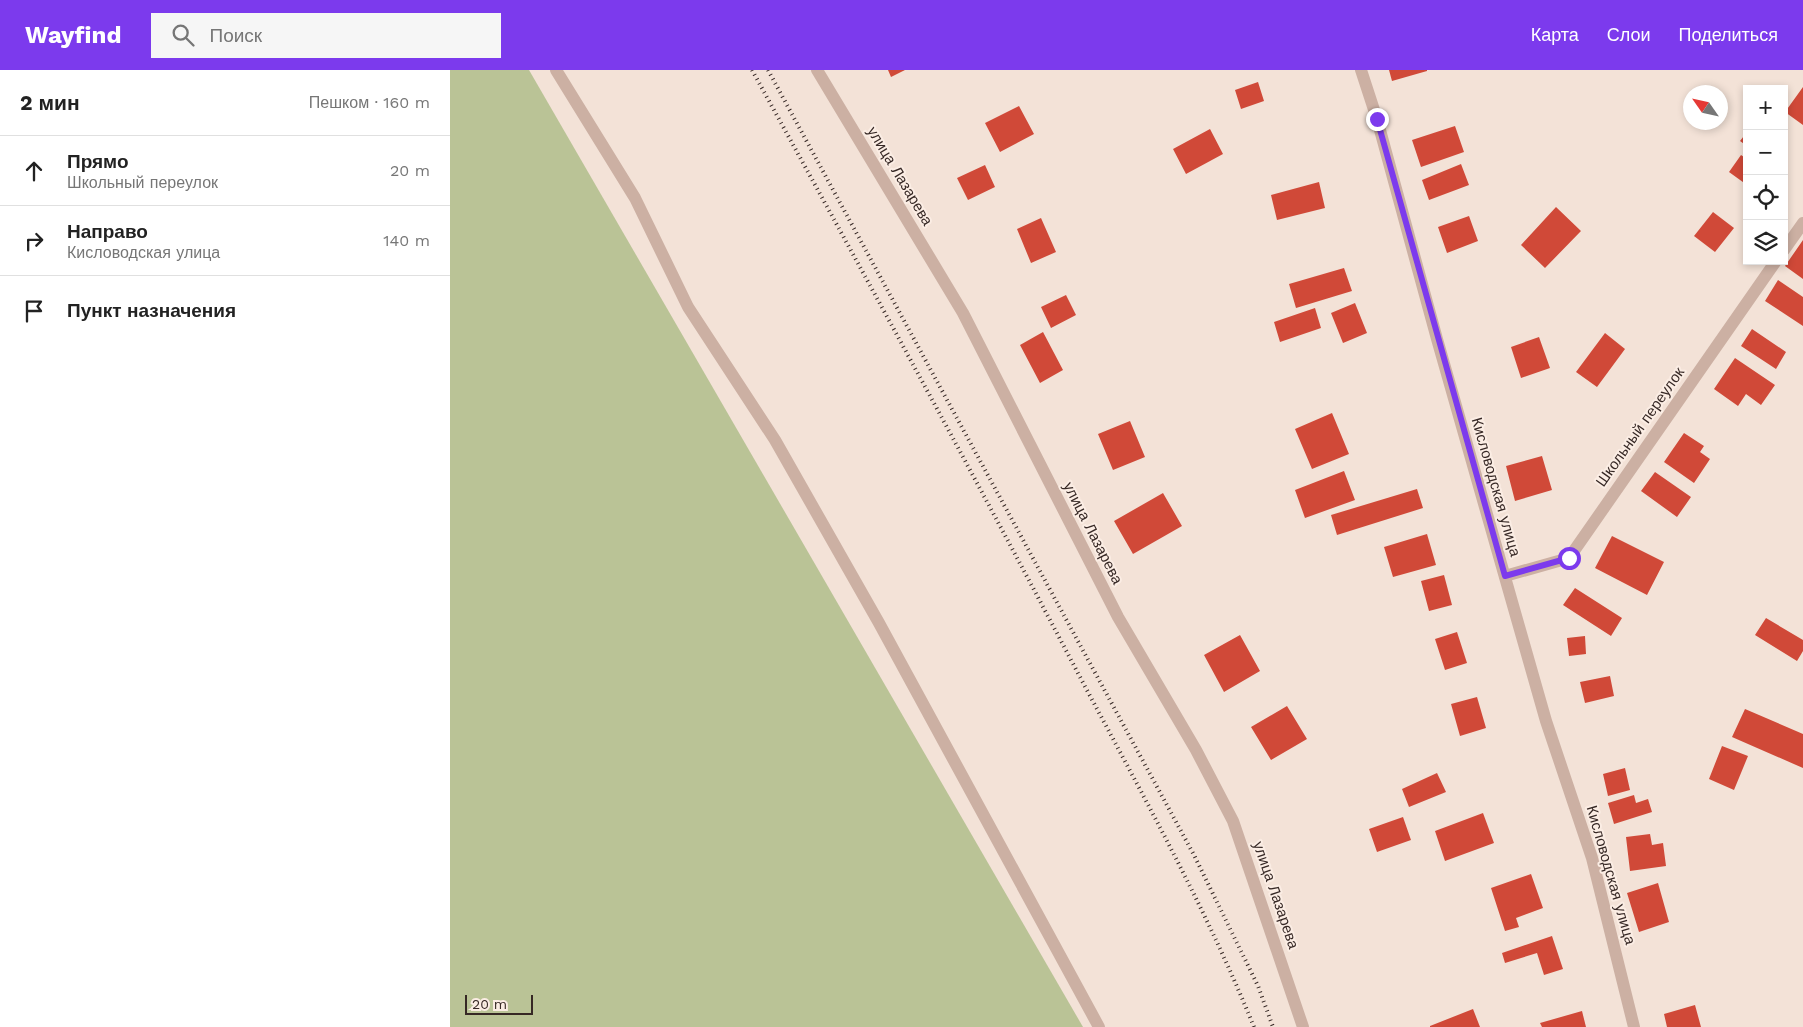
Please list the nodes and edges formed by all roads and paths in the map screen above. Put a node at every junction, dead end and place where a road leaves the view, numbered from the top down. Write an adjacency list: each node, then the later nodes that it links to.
1 (556, 70): 8 (street)
2 (817, 70): 9 (street, улица Лазарева)
3 (1361, 70): 7 (street, Кисловодская улица)
4 (1803, 223): 5 (street)
5 (1788, 244)
6 (1773, 265): 7 (street, Школьный переулок)
7 (1505, 576): 10 (street, Кисловодская улица)
8 (1099, 1027)
9 (1304, 1027)
10 (1634, 1027)

